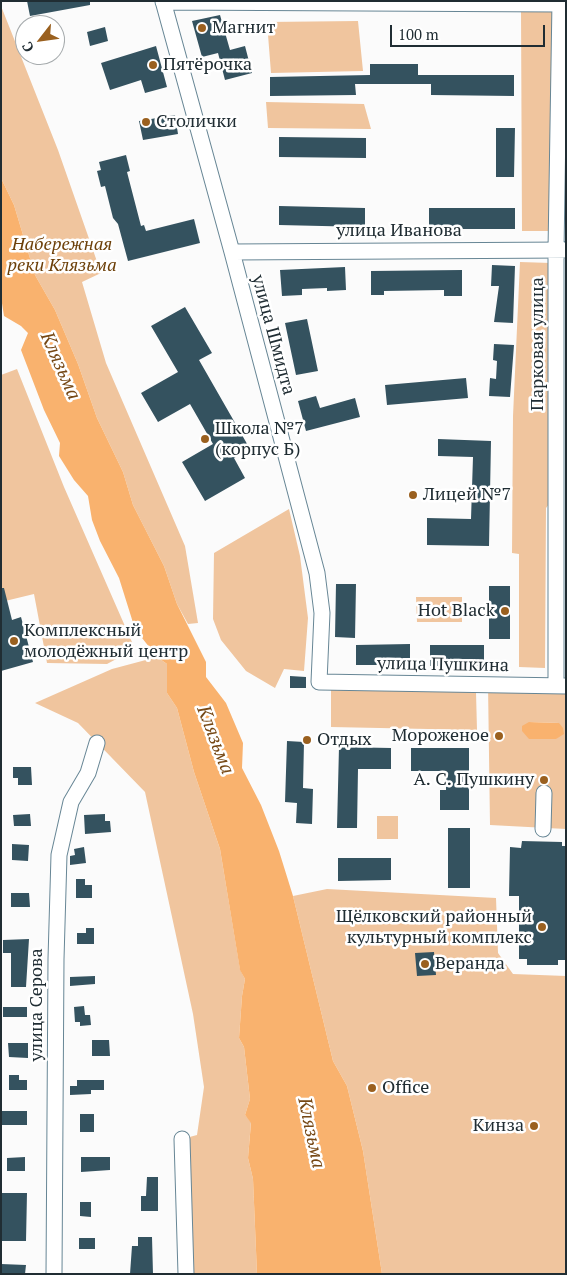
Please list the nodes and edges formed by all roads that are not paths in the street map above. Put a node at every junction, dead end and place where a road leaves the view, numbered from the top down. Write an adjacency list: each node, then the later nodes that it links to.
1 (163, 2): 2 (street); 4 (street, улица Шмидта)
2 (560, 3): 3 (street, Парковая улица)
3 (561, 250): 4 (street, улица Иванова); 5 (street, Парковая улица)
4 (232, 252): 6 (street, улица Шмидта)
5 (561, 392): 7 (street, Парковая улица)
6 (319, 682): 7 (street, улица Пушкина)
7 (561, 686)
8 (97, 743): 12 (street, улица Серова)
9 (544, 793): 10 (street)
10 (543, 829)
11 (182, 1138): 13 (street)
12 (54, 1274)
13 (186, 1274)

